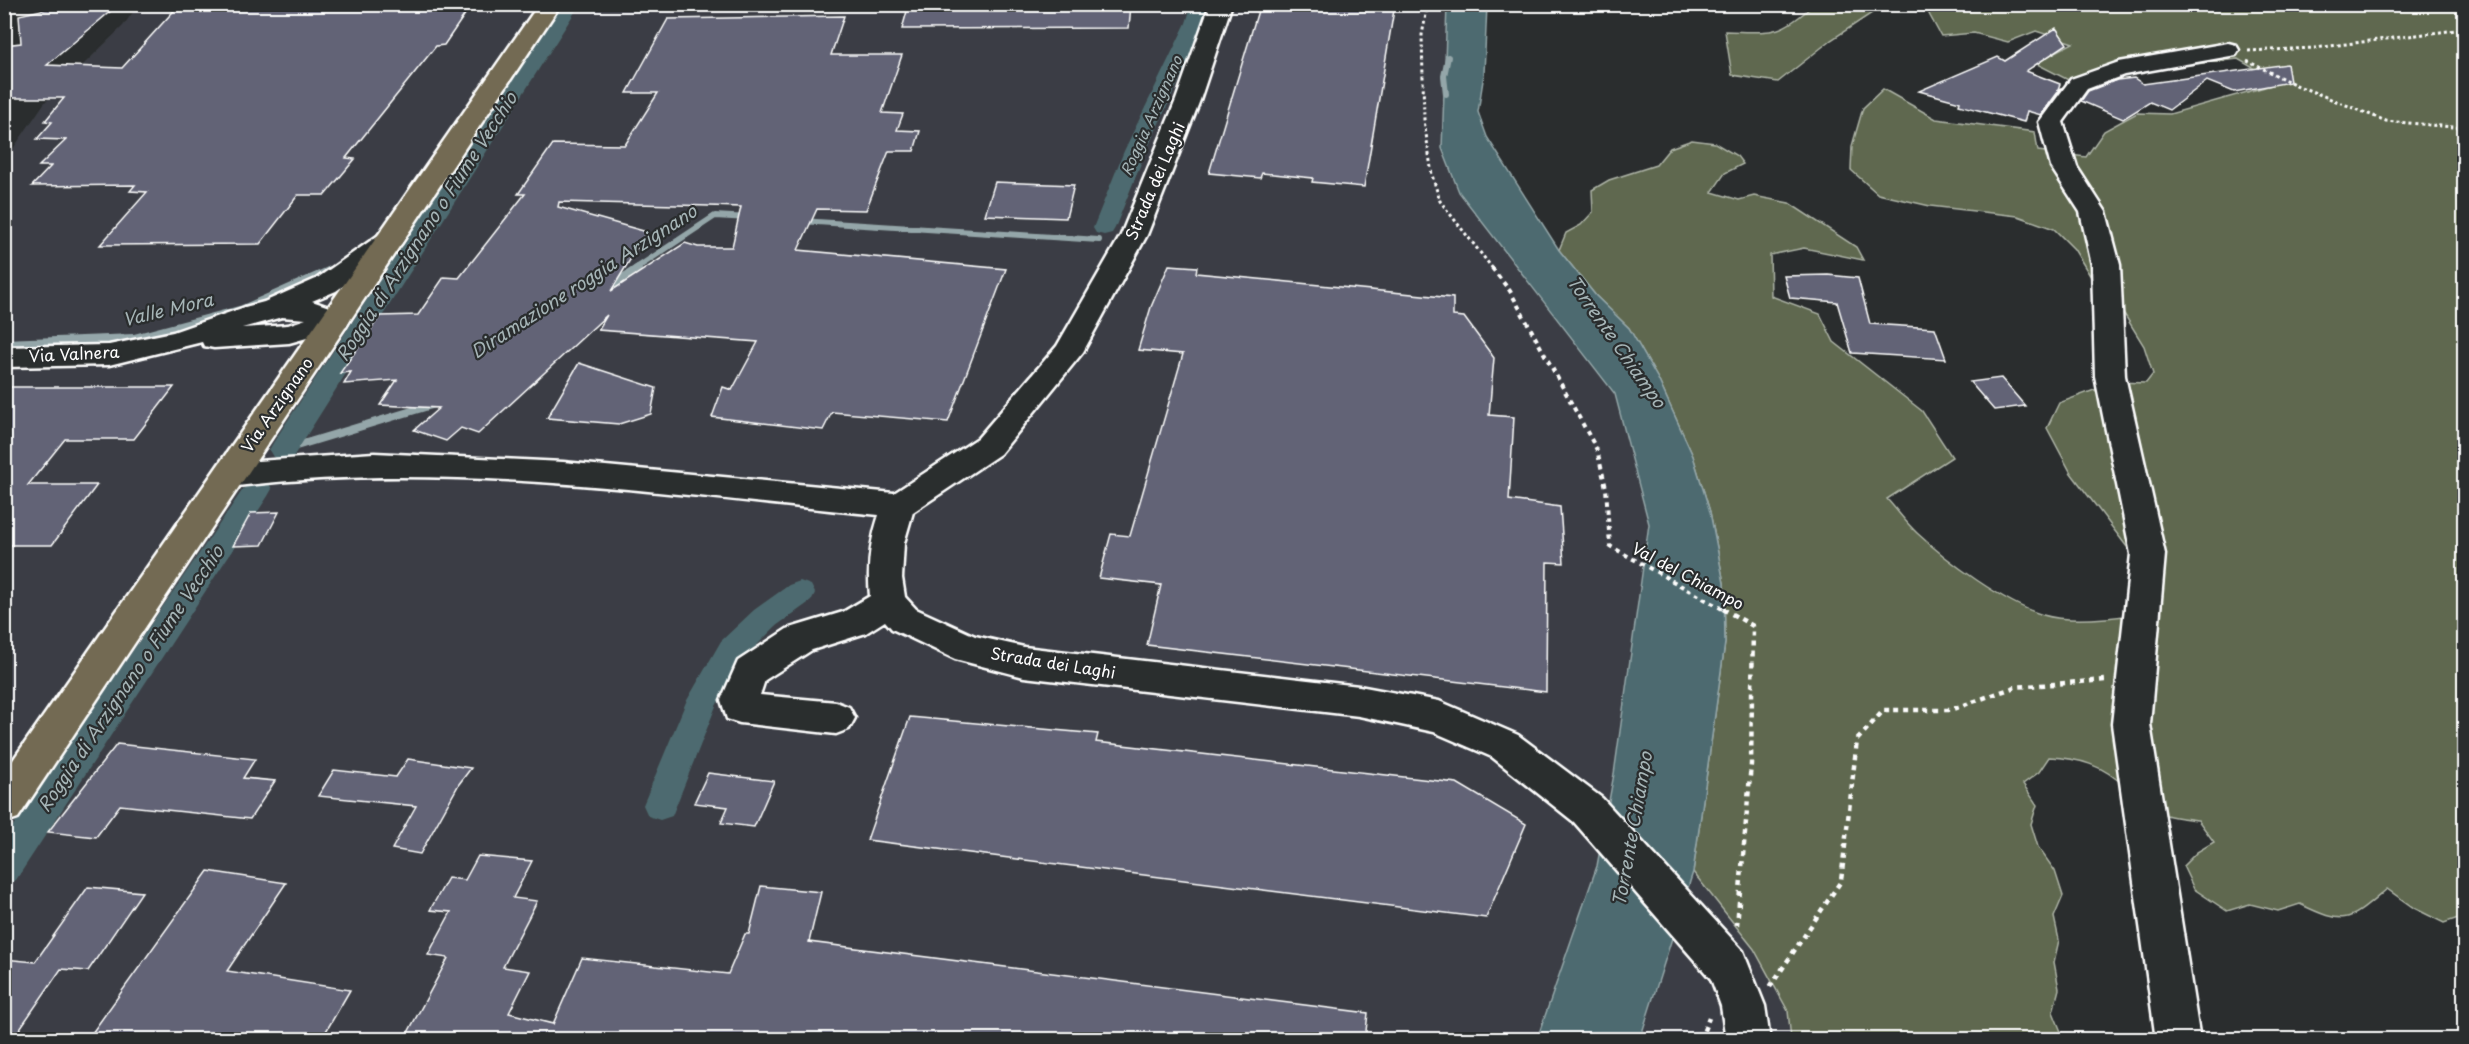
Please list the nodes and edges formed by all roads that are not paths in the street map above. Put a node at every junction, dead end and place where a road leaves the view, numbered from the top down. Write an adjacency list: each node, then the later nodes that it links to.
1 (550, 4): 4 (main road, Via Arzignano)
2 (1221, 4): 10 (street, Strada dei Laghi)
3 (2227, 50): 15 (street)
4 (392, 238): 5 (main road, Via Arzignano); 6 (street, Via Valnera)
5 (336, 320): 6 (street, Via Valnera); 8 (main road, Via Arzignano)
6 (268, 324): 7 (street, Via Valnera); 8 (street)
7 (4, 357)
8 (284, 396): 9 (main road, Via Arzignano)
9 (229, 475): 10 (street); 13 (main road, Via Arzignano)
10 (898, 505): 11 (street)
11 (888, 602): 12 (street); 14 (street, Strada dei Laghi)
12 (836, 718)
13 (4, 806)
14 (1745, 1023)
15 (2178, 1040)

